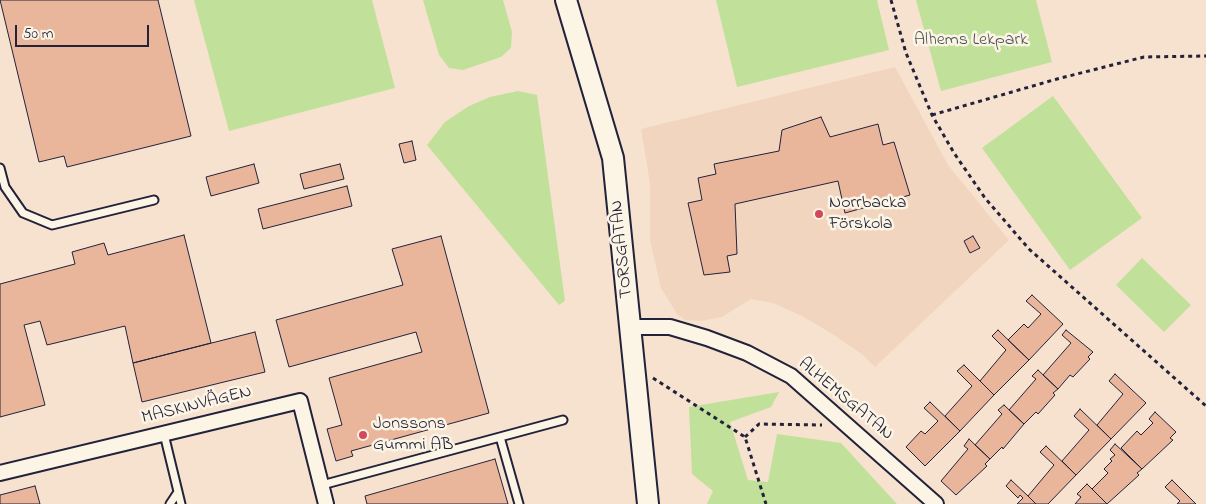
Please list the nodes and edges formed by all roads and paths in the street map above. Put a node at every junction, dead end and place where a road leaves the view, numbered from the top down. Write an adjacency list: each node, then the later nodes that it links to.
1 (566, 0): 7 (main road, TORSGATAN)
2 (891, 0): 4 (path)
3 (1206, 56): 4 (path)
4 (932, 115): 9 (path)
5 (0, 168): 6 (lane)
6 (154, 200)
7 (631, 327): 11 (street, ALHEMSGATAN); 22 (main road, TORSGATAN)
8 (652, 377): 14 (path)
9 (1206, 406)
10 (563, 420): 13 (lane)
11 (850, 426): 14 (path); 24 (street, ALHEMSGATAN)
12 (164, 434): 15 (street, MASKINVÄGEN); 16 (street, MASKINVÄGEN); 17 (lane)
13 (500, 437): 16 (lane); 21 (lane)
14 (745, 437): 23 (path)
15 (0, 473)
16 (322, 485): 20 (street, MASKINVÄGEN)
17 (178, 492): 18 (lane); 19 (lane)
18 (170, 504)
19 (181, 504)
20 (326, 504)
21 (519, 504)
22 (648, 504)
23 (766, 504)
24 (936, 504)

